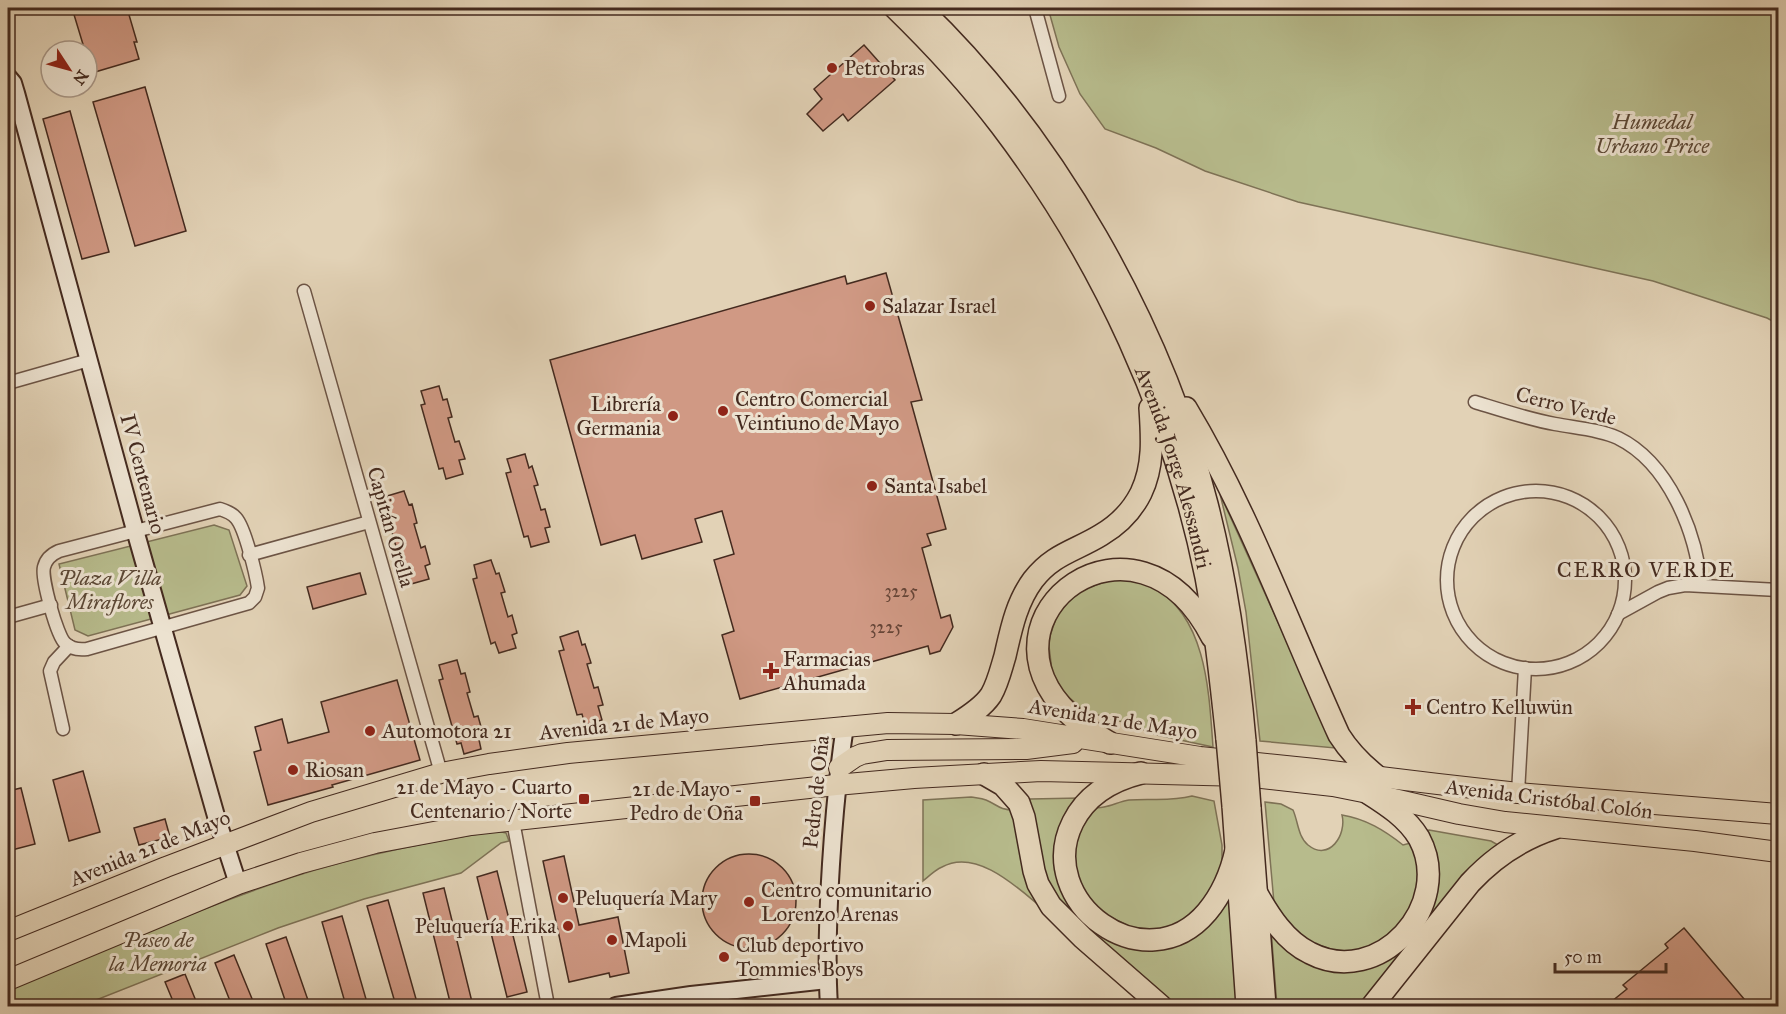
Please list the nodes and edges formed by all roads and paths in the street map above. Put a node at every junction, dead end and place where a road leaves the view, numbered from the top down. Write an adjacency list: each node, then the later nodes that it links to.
1 (895, 8): 8 (highway, Avenida Jorge Alessandri)
2 (920, 8): 8 (highway, Avenida Jorge Alessandri)
3 (1035, 8): 5 (street)
4 (8, 77): 7 (street, IV Centenario)
5 (1059, 96)
6 (304, 291): 11 (street, Capitán Orella)
7 (89, 360): 9 (street); 12 (street, IV Centenario)
8 (1153, 373): 21 (highway, Avenida Jorge Alessandri); 23 (highway); 26 (highway, Avenida Jorge Alessandri); 34 (highway)
9 (8, 383)
10 (1475, 402): 14 (street, Cerro Verde)
11 (369, 522): 13 (street); 30 (street, Capitán Orella)
12 (135, 530): 13 (street); 16 (street); 19 (street, IV Centenario)
13 (249, 555): 19 (street)
14 (1701, 585): 15 (street); 17 (street)
15 (1779, 590)
16 (51, 606): 18 (street); 20 (street)
17 (1618, 614): 22 (street); 22 (street)
18 (8, 617)
19 (163, 628): 20 (street); 40 (street, IV Centenario)
20 (69, 646): 25 (street)
21 (1217, 646): 26 (highway, Avenida Jorge Alessandri); 27 (highway)
22 (1525, 668): 35 (street)
23 (956, 724): 24 (main road, Avenida 21 de Mayo); 27 (main road, Avenida 21 de Mayo)
24 (845, 726): 30 (main road, Avenida 21 de Mayo); 32 (street, Pedro de Oña)
25 (63, 729)
26 (1236, 740): 36 (highway, Avenida Jorge Alessandri, bridge)
27 (1100, 742): 28 (main road, Avenida 21 de Mayo); 32 (main road)
28 (1271, 764): 34 (main road, Avenida Cristóbal Colón)
29 (1141, 772): 31 (main road, Avenida 21 de Mayo); 33 (main road, Avenida 21 de Mayo); 41 (highway)
30 (441, 773): 40 (main road, Avenida 21 de Mayo)
31 (984, 774): 32 (main road, Avenida 21 de Mayo); 52 (highway)
32 (838, 776): 38 (main road, Avenida 21 de Mayo); 47 (street, Pedro de Oña)
33 (1244, 776): 34 (main road, Avenida Cristóbal Colón)
34 (1373, 785): 35 (main road, Avenida Cristóbal Colón); 39 (main road, Avenida Cristóbal Colón); 44 (highway)
35 (1518, 793): 37 (main road, Avenida Cristóbal Colón)
36 (1241, 807): 41 (highway, Avenida Jorge Alessandri); 44 (highway, Avenida Jorge Alessandri)
37 (1779, 814)
38 (513, 821): 43 (main road, Avenida 21 de Mayo); 49 (street)
39 (1555, 828): 42 (main road, Avenida Cristóbal Colón); 55 (highway)
40 (225, 844): 43 (street, IV Centenario); 45 (main road, Avenida 21 de Mayo)
41 (1236, 850): 53 (highway, Avenida Jorge Alessandri)
42 (1779, 852)
43 (238, 884): 46 (main road, Avenida 21 de Mayo)
44 (1256, 891): 54 (highway, Avenida Jorge Alessandri)
45 (8, 932)
46 (8, 980)
47 (827, 980): 48 (street); 51 (street, Pedro de Oña)
48 (691, 1001): 50 (street)
49 (548, 1006)
50 (616, 1006)
51 (830, 1006)
52 (1161, 1006)
53 (1247, 1006)
54 (1265, 1006)
55 (1372, 1006)

